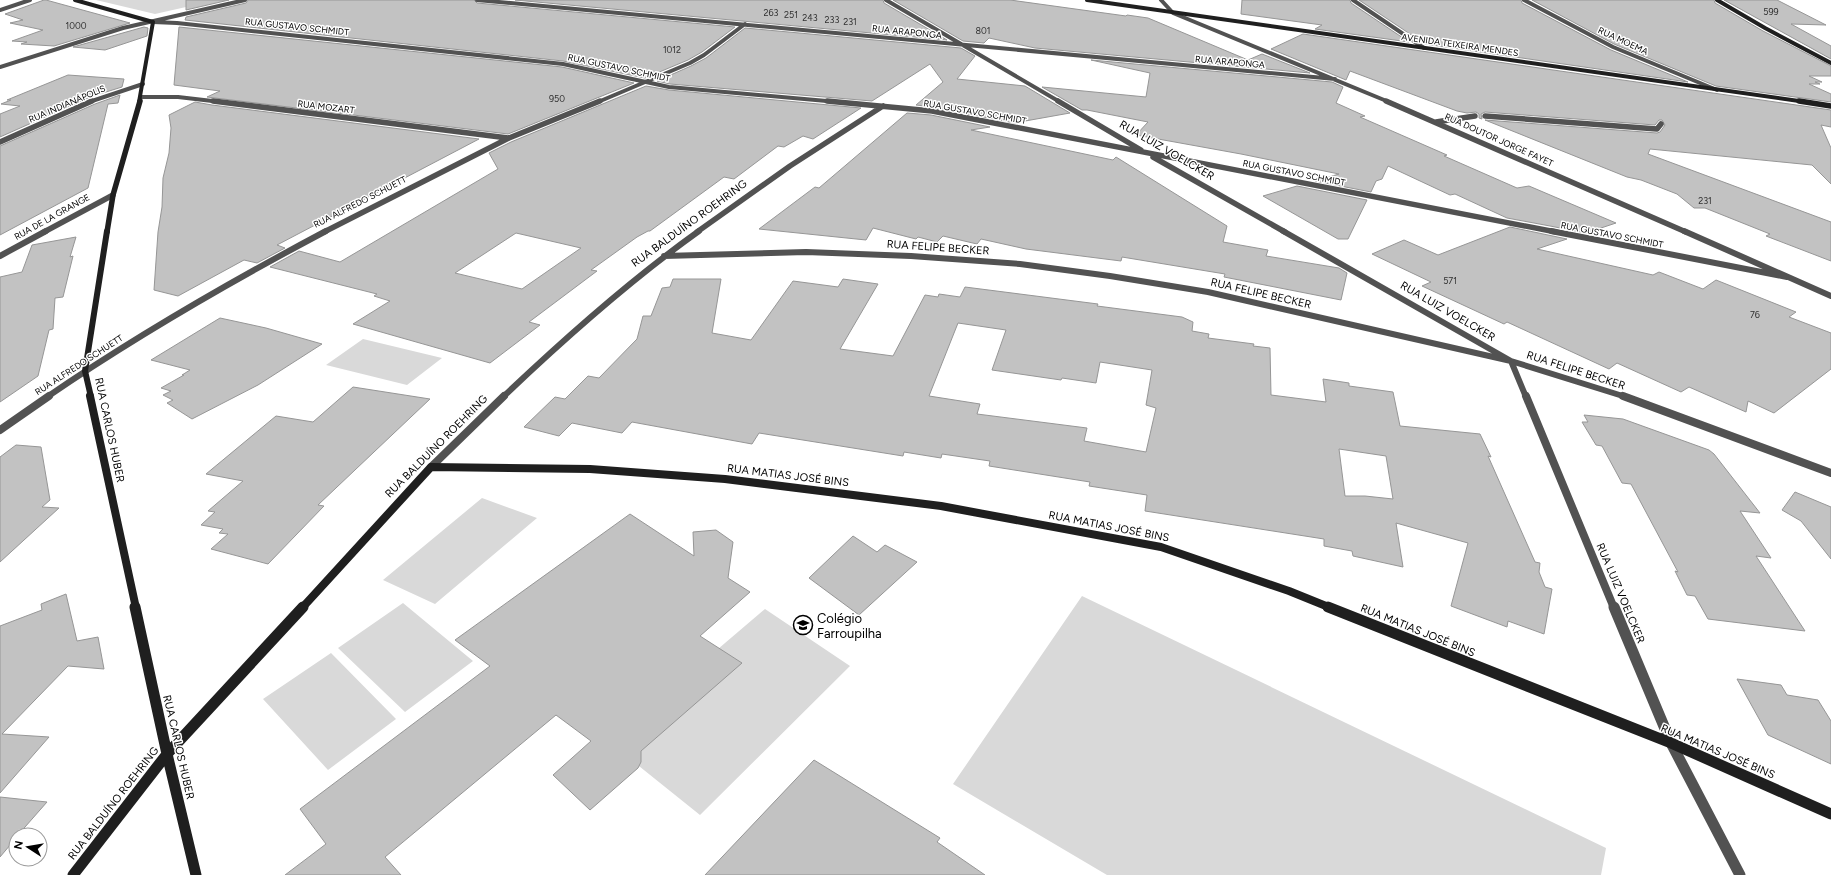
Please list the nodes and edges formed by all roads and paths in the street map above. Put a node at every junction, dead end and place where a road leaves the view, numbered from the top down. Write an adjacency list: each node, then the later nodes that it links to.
1 (30, 0): 11 (street)
2 (75, 0): 13 (main road)
3 (245, 0): 13 (street)
4 (478, 0): 14 (street, RUA ARAPONGA)
5 (886, 0): 15 (street, RUA LUIZ VOELCKER)
6 (1086, 0): 12 (main road, AVENIDA TEIXEIRA MENDES)
7 (1161, 0): 12 (street, RUA DOUTOR JORGE FAYET)
8 (1353, 0): 16 (street)
9 (1524, 0): 22 (street, RUA MOEMA)
10 (1717, 0): 17 (main road)
11 (0, 10)
12 (1173, 13): 16 (main road, AVENIDA TEIXEIRA MENDES); 19 (street, RUA DOUTOR JORGE FAYET)
13 (153, 22): 18 (street); 20 (street, RUA GUSTAVO SCHMIDT); 21 (main road, RUA CARLOS HUBER)
14 (744, 24): 15 (street, RUA ARAPONGA); 20 (street, RUA ALFREDO SCHUETT)
15 (963, 46): 19 (street, RUA ARAPONGA); 32 (street, RUA LUIZ VOELCKER)
16 (1424, 48): 22 (main road, AVENIDA TEIXEIRA MENDES)
17 (1831, 64)
18 (0, 67)
19 (1335, 80): 28 (street, RUA DOUTOR JORGE FAYET)
20 (646, 83): 24 (street, RUA GUSTAVO SCHMIDT); 30 (street, RUA ALFREDO SCHUETT)
21 (143, 84): 23 (main road, RUA CARLOS HUBER); 31 (street, RUA INDIANÁPOLIS)
22 (1717, 90): 25 (main road, AVENIDA TEIXEIRA MENDES)
23 (141, 97): 30 (street, RUA MOZART); 33 (main road, RUA CARLOS HUBER)
24 (883, 106): 32 (street, RUA GUSTAVO SCHMIDT); 35 (street, RUA BALDUÍNO ROEHRING)
25 (1831, 106)
26 (1475, 116): 28 (street)
27 (1485, 116): 29 (street)
28 (1436, 122): 36 (street, RUA DOUTOR JORGE FAYET)
29 (1661, 124)
30 (509, 138): 39 (street, RUA ALFREDO SCHUETT)
31 (0, 142)
32 (1147, 153): 36 (street, RUA GUSTAVO SCHMIDT); 38 (street, RUA LUIZ VOELCKER)
33 (113, 195): 34 (street, RUA DE LA GRANGE); 39 (main road, RUA CARLOS HUBER)
34 (0, 256)
35 (664, 256): 38 (street, RUA FELIPE BECKER); 41 (street, RUA BALDUÍNO ROEHRING)
36 (1787, 277): 37 (street, RUA DOUTOR JORGE FAYET)
37 (1831, 296)
38 (1511, 361): 42 (street, RUA FELIPE BECKER); 43 (street, RUA LUIZ VOELCKER)
39 (84, 371): 40 (street, RUA ALFREDO SCHUETT); 44 (main road, RUA CARLOS HUBER)
40 (0, 430)
41 (431, 467): 43 (main road, RUA MATIAS JOSÉ BINS); 44 (main road, RUA BALDUÍNO ROEHRING)
42 (1831, 473)
43 (1671, 743): 45 (main road, RUA MATIAS JOSÉ BINS); 48 (street, RUA LUIZ VOELCKER)
44 (166, 754): 46 (main road, RUA BALDUÍNO ROEHRING); 47 (main road, RUA CARLOS HUBER)
45 (1831, 814)
46 (73, 875)
47 (196, 875)
48 (1740, 875)

